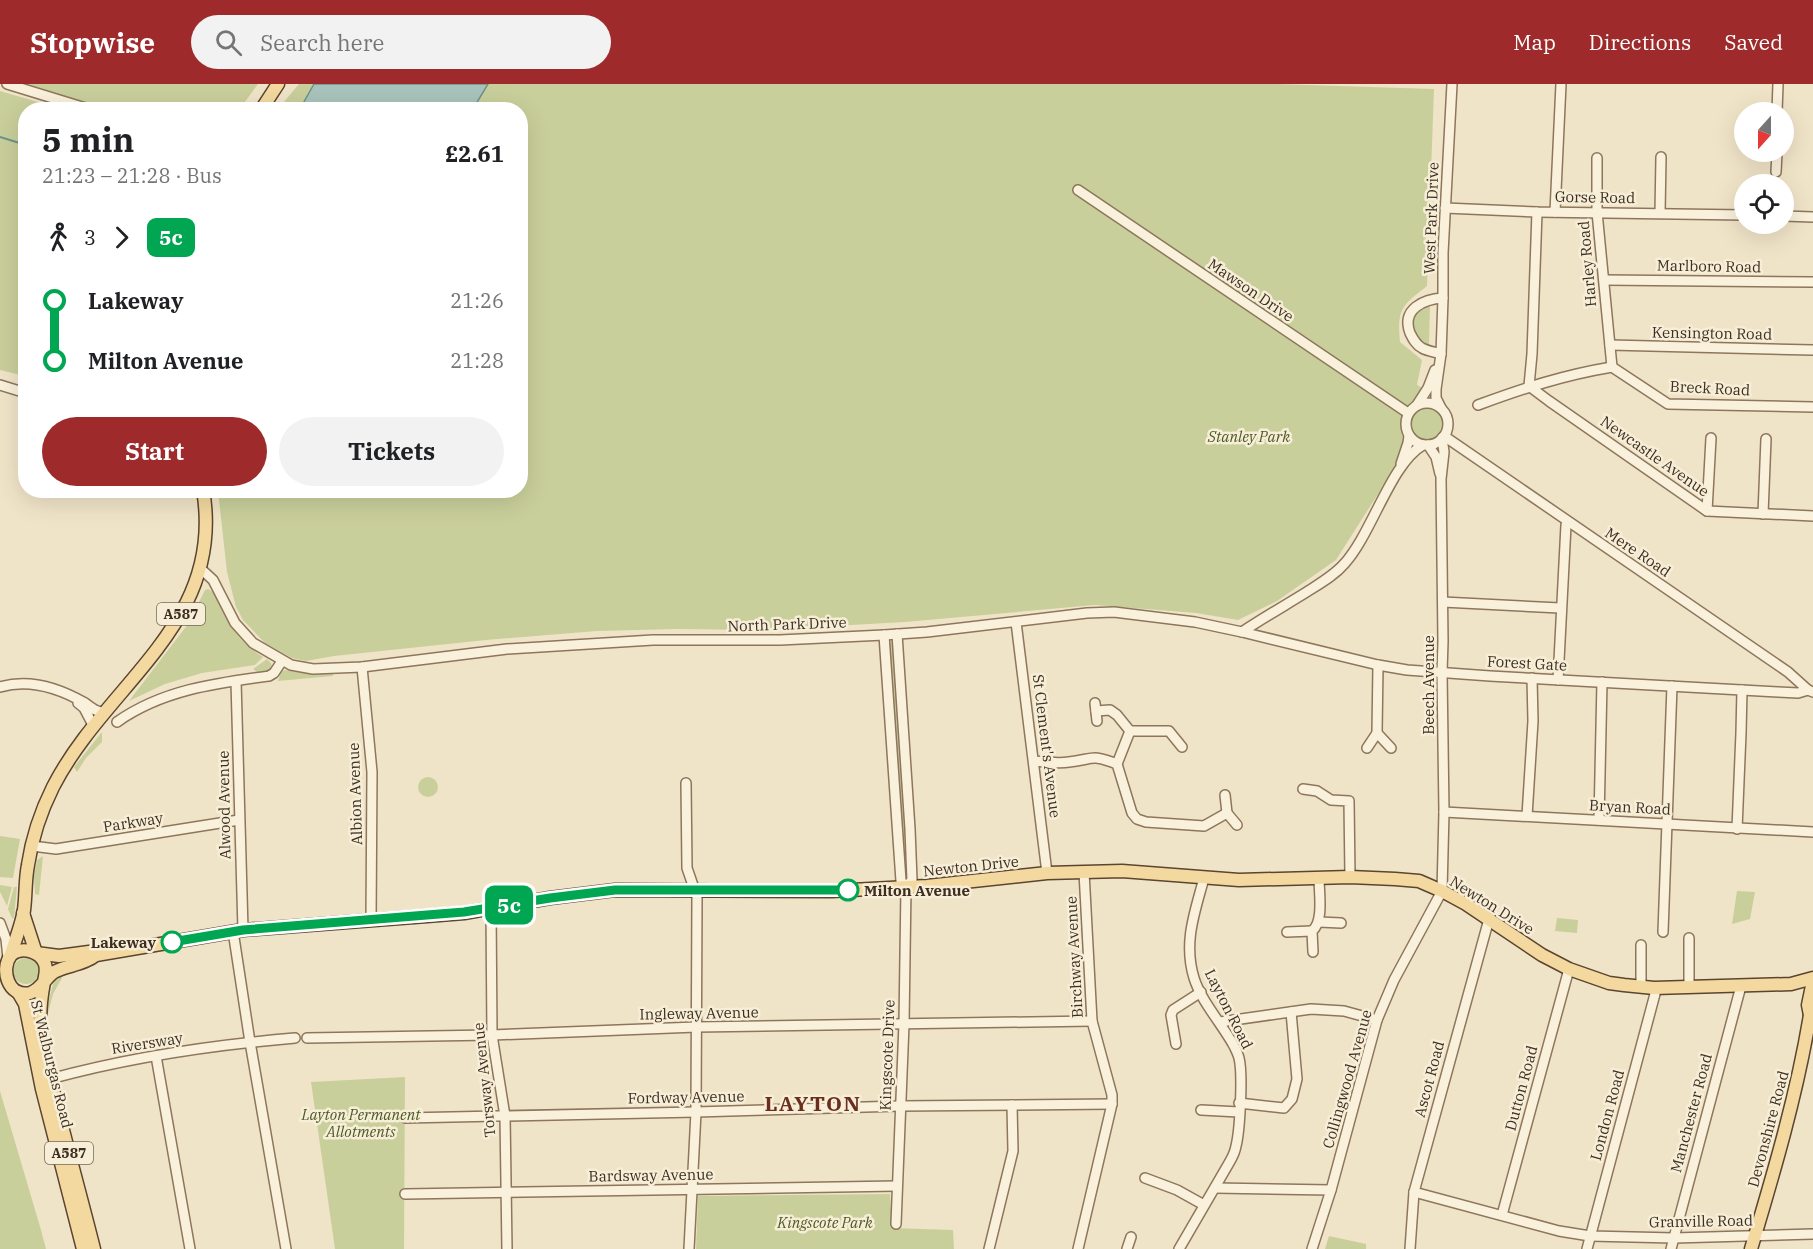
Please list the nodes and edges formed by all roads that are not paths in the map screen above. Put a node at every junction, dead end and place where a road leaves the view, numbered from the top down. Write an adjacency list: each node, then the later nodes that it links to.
1 (7, 84): 6 (street)
2 (278, 84): 7 (main road)
3 (1452, 84): 14 (street, West Park Drive)
4 (1561, 84): 16 (street)
5 (1778, 84): 8 (street)
6 (66, 102)
7 (266, 102)
8 (1777, 102)
9 (1661, 157): 18 (street)
10 (1597, 158): 17 (street, Harley Road)
11 (1776, 162): 12 (street)
12 (1776, 172)
13 (1078, 190): 36 (street, Mawson Drive)
14 (1445, 208): 15 (street, Gorse Road); 24 (street, West Park Drive)
15 (1537, 212): 16 (street, Gorse Road); 30 (street)
16 (1555, 212): 17 (street, Gorse Road)
17 (1598, 212): 18 (street, Gorse Road); 22 (street, Harley Road)
18 (1660, 213): 19 (street, Gorse Road)
19 (1734, 215)
20 (1794, 216): 21 (street)
21 (1813, 217)
22 (1604, 280): 23 (street, Marlboro Road); 25 (street, Harley Road)
23 (1813, 282)
24 (1443, 298): 27 (street, West Park Drive); 27 (street)
25 (1610, 345): 26 (street, Kensington Road); 28 (street, Harley Road)
26 (1813, 350)
27 (1441, 354): 32 (street, West Park Drive); 35 (street, West Park Drive)
28 (1612, 367): 30 (street); 34 (street, Breck Road)
29 (0, 385): 31 (street)
30 (1529, 386): 33 (street); 45 (street, Newcastle Avenue)
31 (18, 391)
32 (1417, 405): 35 (street); 36 (street)
33 (1478, 405)
34 (1813, 406)
35 (1441, 408): 38 (street)
36 (1408, 413): 37 (street)
37 (1409, 436): 41 (street); 42 (street)
38 (1443, 437): 41 (street); 43 (street, Beech Avenue); 48 (street, Mere Road)
39 (1711, 438): 45 (street)
40 (1766, 439): 46 (street)
41 (1425, 445): 42 (street); 43 (street, Beech Avenue)
42 (1400, 469): 53 (street)
43 (1441, 479): 50 (street, Beech Avenue)
44 (204, 498): 49 (main road, A587)
45 (1707, 511): 46 (street, Newcastle Avenue)
46 (1763, 514): 47 (street, Newcastle Avenue)
47 (1813, 516)
48 (1568, 522): 51 (street); 66 (street, Mere Road)
49 (201, 569): 56 (street, North Park Drive); 69 (main road, A587)
50 (1443, 602): 51 (street); 59 (street, Beech Avenue)
51 (1560, 608): 61 (street)
52 (1016, 622): 53 (street, North Park Drive); 54 (street, North Park Drive); 78 (street, St Clement's Avenue)
53 (1242, 632): 57 (street, Forest Gate)
54 (897, 634): 55 (street, North Park Drive); 98 (street)
55 (884, 635): 58 (street, North Park Drive); 98 (street)
56 (282, 661): 58 (street, North Park Drive); 62 (street)
57 (1378, 665): 59 (street, Forest Gate); 74 (street)
58 (362, 667): 104 (street, Albion Avenue)
59 (1442, 673): 60 (street, Forest Gate); 83 (street, Beech Avenue)
60 (1532, 678): 61 (street, Forest Gate); 85 (street)
61 (1558, 680): 63 (street, Forest Gate)
62 (236, 681): 71 (street); 86 (street, Alwood Avenue)
63 (1602, 682): 64 (street, Forest Gate); 87 (street)
64 (1672, 686): 67 (street, Forest Gate); 88 (street)
65 (0, 687): 68 (street)
66 (1811, 689): 67 (street, Forest Gate)
67 (1742, 690): 90 (street)
68 (75, 699): 69 (street); 72 (street)
69 (106, 712): 72 (main road, A587)
70 (1096, 712): 73 (street)
71 (117, 722)
72 (94, 727): 92 (main road, A587)
73 (1130, 731): 75 (street); 79 (street)
74 (1377, 733): 76 (street); 77 (street)
75 (1182, 747)
76 (1391, 747)
77 (1367, 748)
78 (1034, 761): 79 (street); 94 (street, St Clement's Avenue)
79 (1117, 764): 84 (street)
80 (686, 783): 99 (street)
81 (1303, 789): 95 (street)
82 (1225, 795): 84 (street)
83 (1444, 812): 85 (street, Bryan Road); 100 (street, Beech Avenue)
84 (1227, 813): 89 (street)
85 (1527, 816): 87 (street, Bryan Road)
86 (239, 820): 92 (street, Parkway); 108 (street, Alwood Avenue)
87 (1599, 820): 88 (street, Bryan Road)
88 (1668, 824): 90 (street, Bryan Road); 111 (street)
89 (1237, 825)
90 (1737, 829): 91 (street, Bryan Road)
91 (1813, 832)
92 (32, 846): 102 (main road, A587)
93 (1084, 872): 94 (main road, Newton Drive); 96 (main road, Newton Drive); 130 (street, Birchway Avenue)
94 (1047, 873): 98 (main road, Newton Drive)
95 (1350, 877): 97 (main road, Newton Drive); 100 (main road, Newton Drive)
96 (1204, 878): 97 (main road, Newton Drive); 126 (street, Layton Road)
97 (1319, 878): 105 (street)
98 (906, 887): 99 (main road, Newton Drive); 132 (street, Kingscote Drive)
99 (695, 890): 101 (main road, Newton Drive); 133 (street)
100 (1442, 891): 103 (main road, Newton Drive); 129 (street, Collingwood Avenue)
101 (490, 908): 104 (main road, Newton Drive); 134 (street, Torsway Avenue)
102 (23, 913): 115 (main road, A587); 117 (main road, A587)
103 (1489, 919): 118 (main road, Newton Drive); 155 (street, Ascot Road)
104 (371, 921): 108 (main road, Newton Drive)
105 (1319, 922): 107 (street); 109 (street)
106 (0, 923): 117 (street)
107 (1341, 923)
108 (238, 930): 116 (main road, Newton Drive); 137 (street)
109 (1312, 931): 110 (street); 114 (street)
110 (1287, 932)
111 (1663, 932)
112 (1689, 938): 122 (street)
113 (1641, 945): 123 (street, London Road)
114 (1313, 951)
115 (36, 953): 116 (main road, Newton Drive); 117 (main road); 119 (main road)
116 (96, 955): 119 (main road, Newton Drive)
117 (6, 960): 125 (main road)
118 (1569, 969): 123 (main road, Newton Drive); 158 (street, Dutton Road)
119 (44, 982): 125 (main road); 140 (main road, St Walburgas Road / A587)
120 (1812, 985): 121 (main road, Newton Drive); 128 (main road, Devonshire Road)
121 (1741, 986): 122 (main road, Newton Drive); 164 (street, Manchester Road)
122 (1689, 987): 123 (main road, Newton Drive)
123 (1648, 988): 162 (street, London Road)
124 (0, 992): 125 (main road)
125 (17, 992): 165 (main road, St Walburgas Road / A587)
126 (1201, 992): 131 (street, Layton Road); 138 (street)
127 (1291, 1012): 129 (street); 131 (street); 144 (street)
128 (1812, 1013): 161 (main road, Devonshire Road)
129 (1377, 1020): 153 (street, Collingwood Avenue)
130 (1092, 1021): 132 (street, Ingleway Avenue); 141 (street, Birchway Avenue)
131 (1220, 1022): 144 (street, Layton Road)
132 (904, 1024): 133 (street, Ingleway Avenue); 143 (street, Kingscote Drive)
133 (696, 1027): 134 (street, Ingleway Avenue); 146 (street)
134 (492, 1035): 136 (street, Ingleway Avenue); 147 (street, Torsway Avenue)
135 (295, 1038): 137 (street)
136 (307, 1038)
137 (250, 1042): 139 (street, Riversway); 168 (street)
138 (1176, 1044)
139 (156, 1056): 140 (street, Riversway); 167 (street)
140 (50, 1079): 166 (main road, St Walburgas Road / A587)
141 (1112, 1104): 142 (street, Fordway Avenue); 172 (street, Birchway Avenue)
142 (1012, 1105): 143 (street, Fordway Avenue); 171 (street)
143 (900, 1106): 146 (street, Fordway Avenue); 150 (street, Kingscote Drive)
144 (1239, 1107): 145 (street); 151 (street, Layton Road)
145 (1201, 1110)
146 (696, 1112): 147 (street, Fordway Avenue); 152 (street)
147 (505, 1116): 148 (street, Fordway Avenue); 154 (street, Torsway Avenue)
148 (405, 1118)
149 (1145, 1178): 157 (street)
150 (897, 1186): 152 (street, Bardsway Avenue); 159 (street, Kingscote Drive)
151 (1215, 1188): 153 (street); 157 (street, Layton Road)
152 (692, 1190): 154 (street, Bardsway Avenue); 170 (street)
153 (1331, 1190): 175 (street, Collingwood Avenue)
154 (506, 1192): 156 (street, Bardsway Avenue); 169 (street, Torsway Avenue)
155 (1414, 1192): 158 (street, Granville Road); 176 (street, Ascot Road)
156 (405, 1194)
157 (1204, 1205): 174 (street, Layton Road)
158 (1502, 1215): 162 (street, Granville Road)
159 (896, 1224)
160 (1813, 1234): 161 (street, Granville Road)
161 (1755, 1235): 164 (street, Granville Road); 179 (main road, Devonshire Road)
162 (1590, 1236): 164 (street, Granville Road); 177 (street, London Road)
163 (1131, 1237): 173 (street)
164 (1674, 1238): 178 (street, Manchester Road)
165 (83, 1249)
166 (94, 1249)
167 (190, 1249)
168 (286, 1249)
169 (507, 1249)
170 (689, 1249)
171 (989, 1249)
172 (1078, 1249)
173 (1127, 1249)
174 (1179, 1249)
175 (1312, 1249)
176 (1410, 1249)
177 (1587, 1249)
178 (1671, 1249)
179 (1751, 1249)

